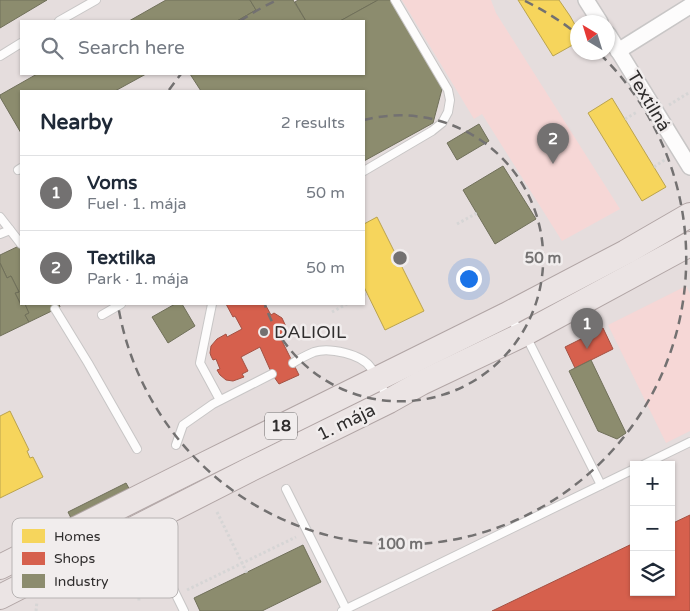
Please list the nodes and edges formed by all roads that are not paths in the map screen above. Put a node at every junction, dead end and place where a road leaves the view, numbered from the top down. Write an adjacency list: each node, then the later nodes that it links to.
1 (96, 0): 6 (lane)
2 (395, 0): 12 (lane)
3 (586, 0): 5 (street)
4 (690, 6): 9 (street)
5 (596, 15)
6 (61, 20)
7 (20, 45): 10 (lane)
8 (615, 46): 9 (street, Textilná)
9 (618, 51): 11 (street, Textilná)
10 (0, 56)
11 (690, 167)
12 (365, 170)
13 (690, 215): 23 (main road, 1. mája / 18)
14 (0, 217): 15 (lane)
15 (10, 230): 16 (lane); 17 (lane)
16 (0, 234)
17 (20, 243)
18 (690, 244): 24 (main road, 1. mája / 18)
19 (119, 305): 22 (lane)
20 (212, 305): 28 (lane)
21 (55, 309): 32 (lane)
22 (102, 315)
23 (506, 315): 24 (lane); 27 (main road, 1. mája / 18)
24 (524, 334): 29 (main road, 1. mája / 18); 35 (lane)
25 (293, 362): 27 (lane)
26 (272, 374): 28 (lane)
27 (377, 379): 29 (lane); 37 (main road, 1. mája / 18)
28 (220, 400): 31 (lane)
29 (389, 401): 38 (main road, 1. mája / 18)
30 (690, 442): 33 (lane)
31 (176, 445)
32 (137, 449)
33 (651, 461)
34 (630, 471): 35 (lane)
35 (601, 485): 42 (lane)
36 (286, 489): 42 (lane)
37 (98, 518)
38 (157, 518)
39 (12, 562): 40 (main road, 1. mája / 18)
40 (0, 568)
41 (178, 598): 43 (lane)
42 (344, 610)
43 (184, 611)

